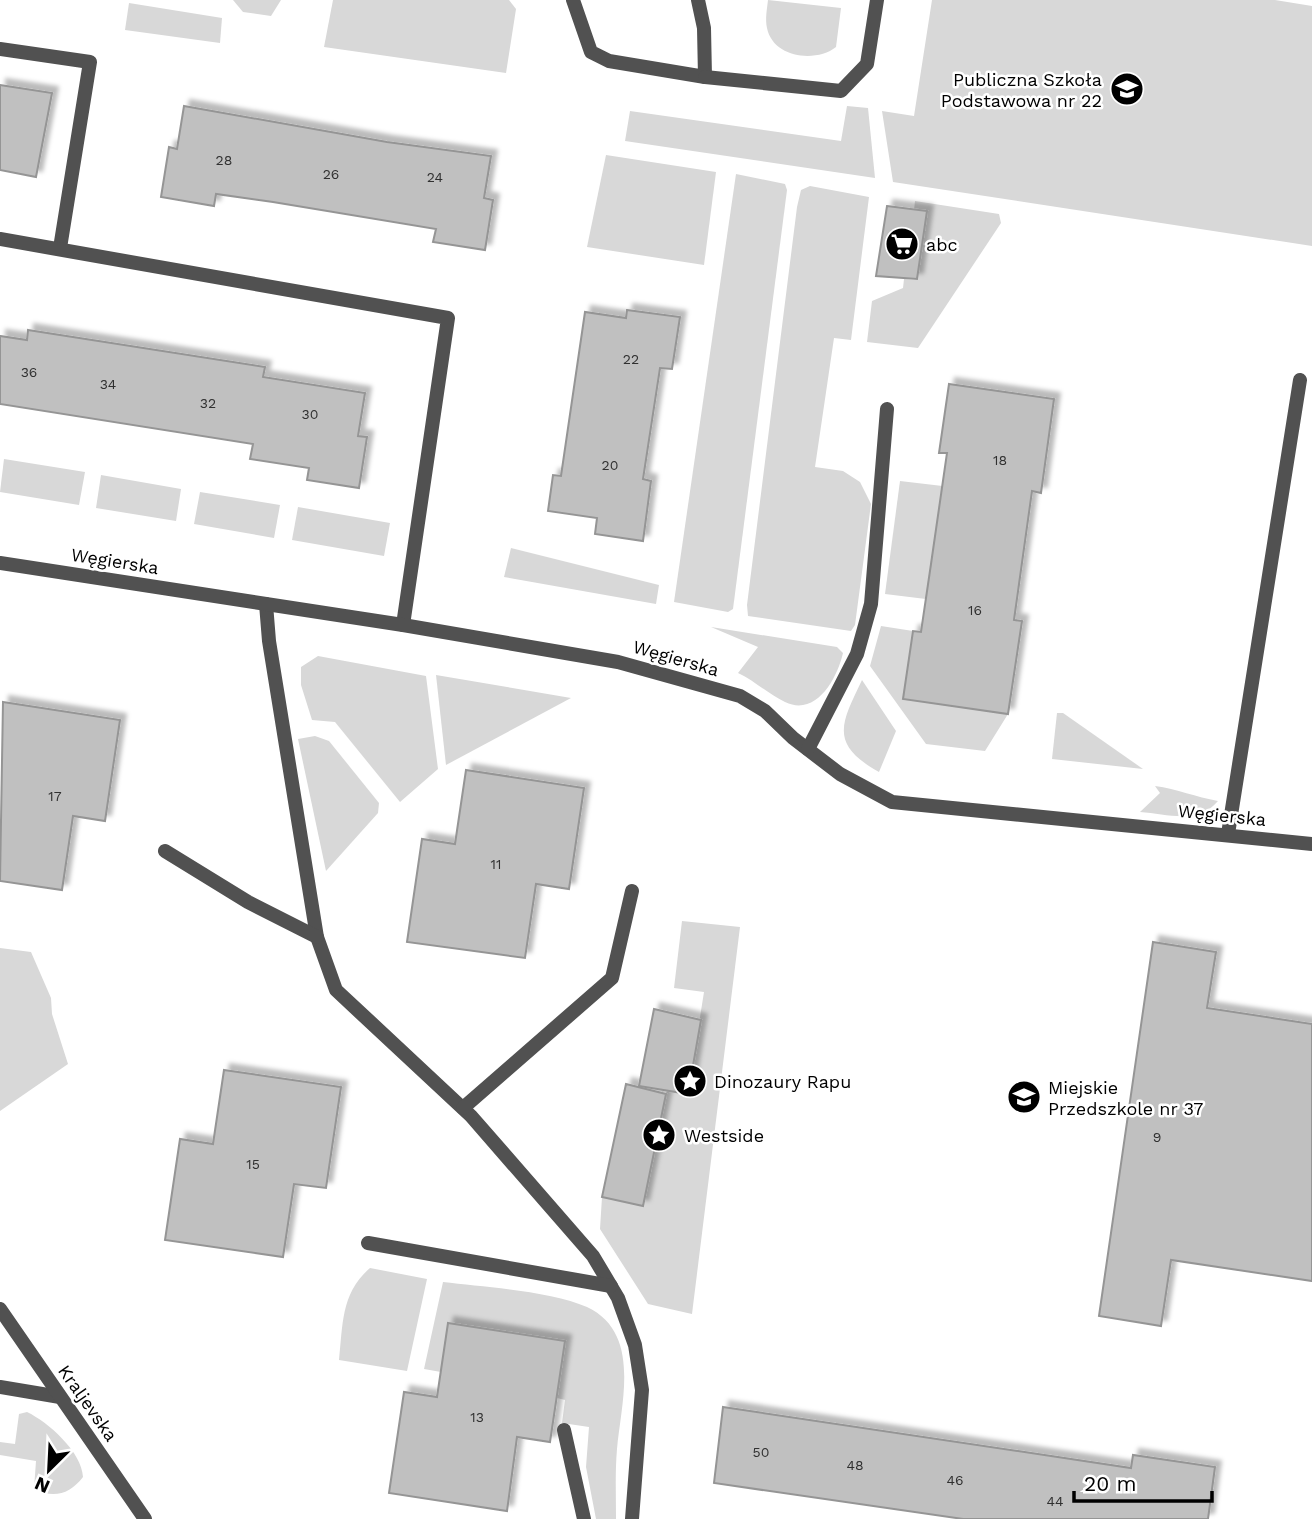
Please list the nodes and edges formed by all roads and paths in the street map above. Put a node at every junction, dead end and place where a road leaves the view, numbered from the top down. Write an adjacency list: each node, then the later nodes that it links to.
1 (573, 0): 5 (street)
2 (698, 0): 5 (street)
3 (877, 0): 5 (street)
4 (0, 49): 7 (street)
5 (705, 77)
6 (0, 239): 7 (street)
7 (60, 248): 12 (street)
8 (1300, 380): 14 (street)
9 (887, 409): 13 (street)
10 (0, 563): 11 (street, Węgierska)
11 (266, 604): 12 (street, Węgierska); 18 (street)
12 (403, 625): 13 (street, Węgierska)
13 (808, 749): 14 (street, Węgierska)
14 (1228, 834): 15 (street, Węgierska)
15 (1312, 844)
16 (165, 851): 18 (street)
17 (632, 891): 19 (street)
18 (317, 937): 19 (street)
19 (463, 1108): 21 (street)
20 (368, 1243): 21 (street)
21 (611, 1286): 28 (street)
22 (0, 1309): 24 (street, Kraljevska)
23 (0, 1387): 24 (street)
24 (60, 1396): 26 (street, Kraljevska)
25 (564, 1430): 27 (street)
26 (145, 1519)
27 (584, 1519)
28 (632, 1519)

